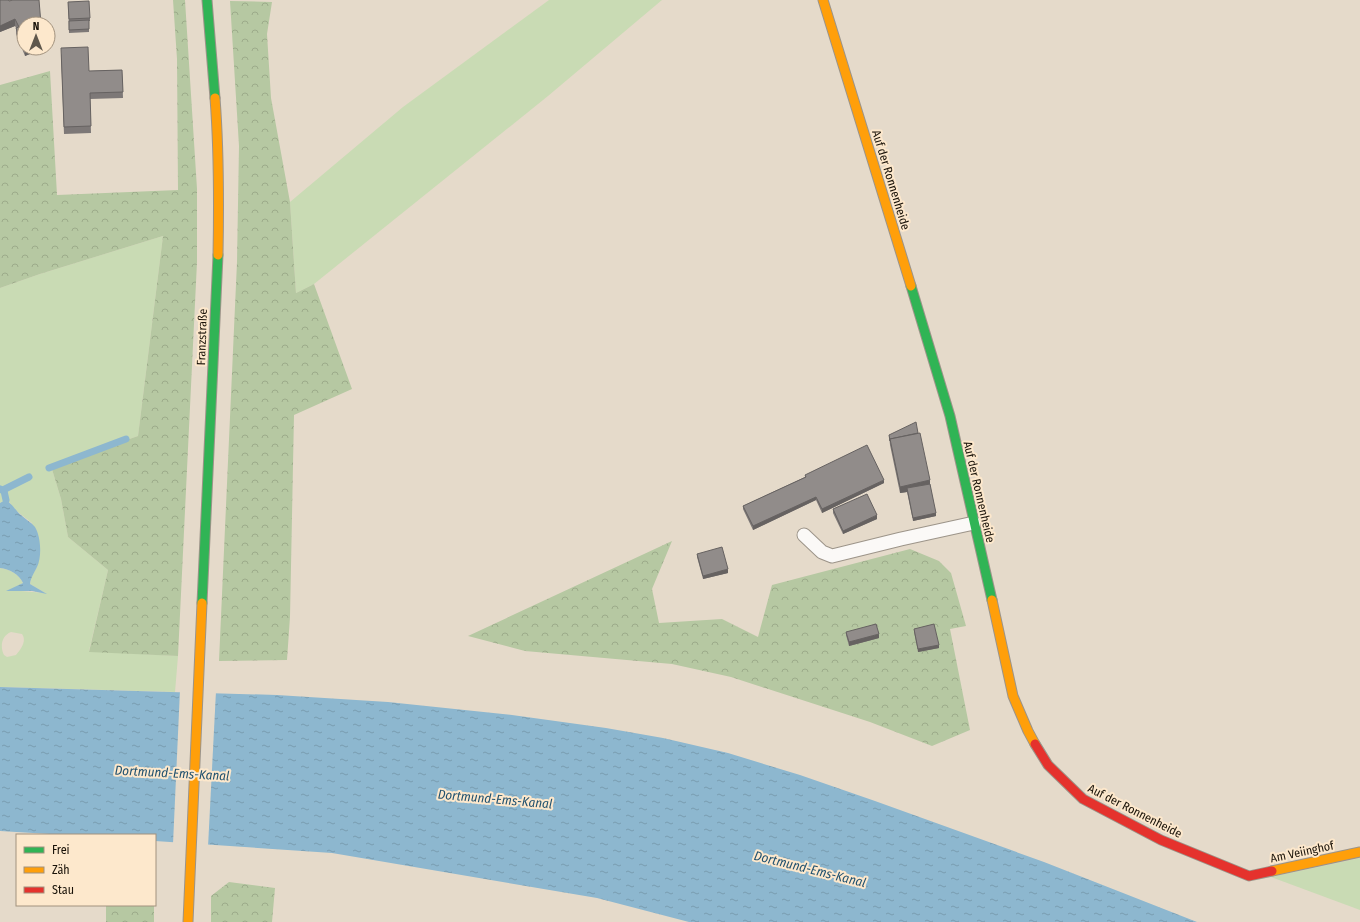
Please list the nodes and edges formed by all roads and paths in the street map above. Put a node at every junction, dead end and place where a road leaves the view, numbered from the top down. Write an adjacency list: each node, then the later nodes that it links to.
1 (207, 0): 7 (street, Franzstraße)
2 (824, 0): 3 (street, Auf der Ronnenheide)
3 (974, 523): 4 (lane); 6 (street, Auf der Ronnenheide)
4 (804, 535)
5 (1360, 852): 6 (street, Am Veiinghof)
6 (1249, 876)
7 (188, 922)

